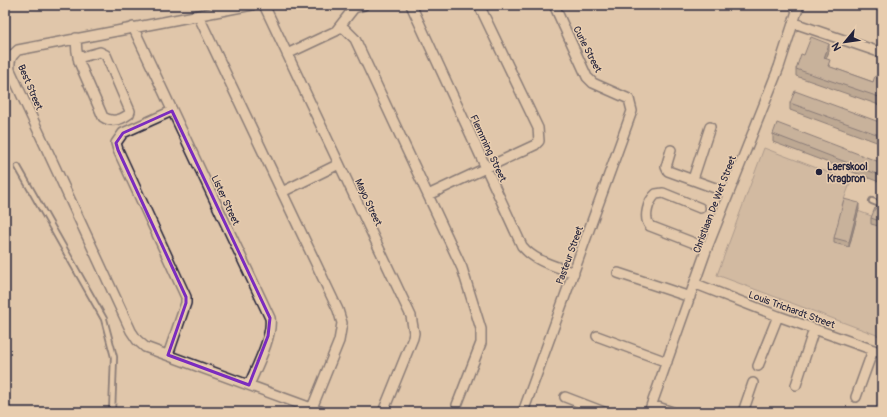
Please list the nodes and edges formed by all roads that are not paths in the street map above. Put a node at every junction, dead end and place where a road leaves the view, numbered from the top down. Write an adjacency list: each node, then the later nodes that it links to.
1 (252, 5): 8 (street, Best Street)
2 (264, 5): 14 (street, Mayo Street)
3 (364, 5): 11 (street)
4 (411, 5): 22 (street, Flemming Street)
5 (479, 5): 22 (street)
6 (554, 5): 16 (street, Curie Street)
7 (799, 5): 9 (street, Christiaan De Wet Street)
8 (198, 15): 10 (street, Best Street); 24 (street)
9 (794, 23): 13 (street); 25 (street, Christiaan De Wet Street)
10 (133, 27): 12 (street, Best Street); 17 (street, Lister Street)
11 (340, 27): 14 (street); 26 (street)
12 (76, 38): 15 (street); 39 (street, Best Street)
13 (882, 53)
14 (287, 54): 20 (street, Mayo Street)
15 (78, 58): 15 (street)
16 (632, 105): 31 (street, Pasteur Street)
17 (172, 111): 39 (street); 43 (street, Lister Street)
18 (710, 126): 23 (street)
19 (671, 150): 23 (street)
20 (339, 164): 24 (street); 51 (street, Mayo Street)
21 (18, 166): 49 (lane)
22 (486, 168): 26 (street); 31 (street, Flemming Street)
23 (693, 179): 25 (street)
24 (282, 192): 47 (street)
25 (729, 193): 30 (street, Christiaan De Wet Street)
26 (428, 195): 52 (street)
27 (872, 201): 28 (lane)
28 (882, 205)
29 (700, 208): 30 (street)
30 (708, 248): 33 (street, Christiaan De Wet Street)
31 (574, 273): 53 (street, Pasteur Street)
32 (618, 273): 34 (street)
33 (696, 284): 34 (street, Christiaan De Wet Street); 35 (street, Louis Trichardt Street)
34 (690, 297): 40 (street, Christiaan De Wet Street)
35 (778, 316): 36 (street, Louis Trichardt Street); 41 (street)
36 (814, 329): 38 (street, Louis Trichardt Street); 44 (street)
37 (597, 336): 40 (street)
38 (878, 352): 46 (street)
39 (168, 355): 43 (street)
40 (667, 362): 48 (street, Christiaan De Wet Street)
41 (758, 366)
42 (753, 383): 56 (street)
43 (249, 385): 47 (street)
44 (796, 385)
45 (565, 397): 54 (street)
46 (856, 397)
47 (312, 408): 50 (street)
48 (650, 409): 55 (street)
49 (112, 412)
50 (322, 412)
51 (383, 412)
52 (458, 412)
53 (523, 412)
54 (604, 412)
55 (672, 412)
56 (743, 412)

